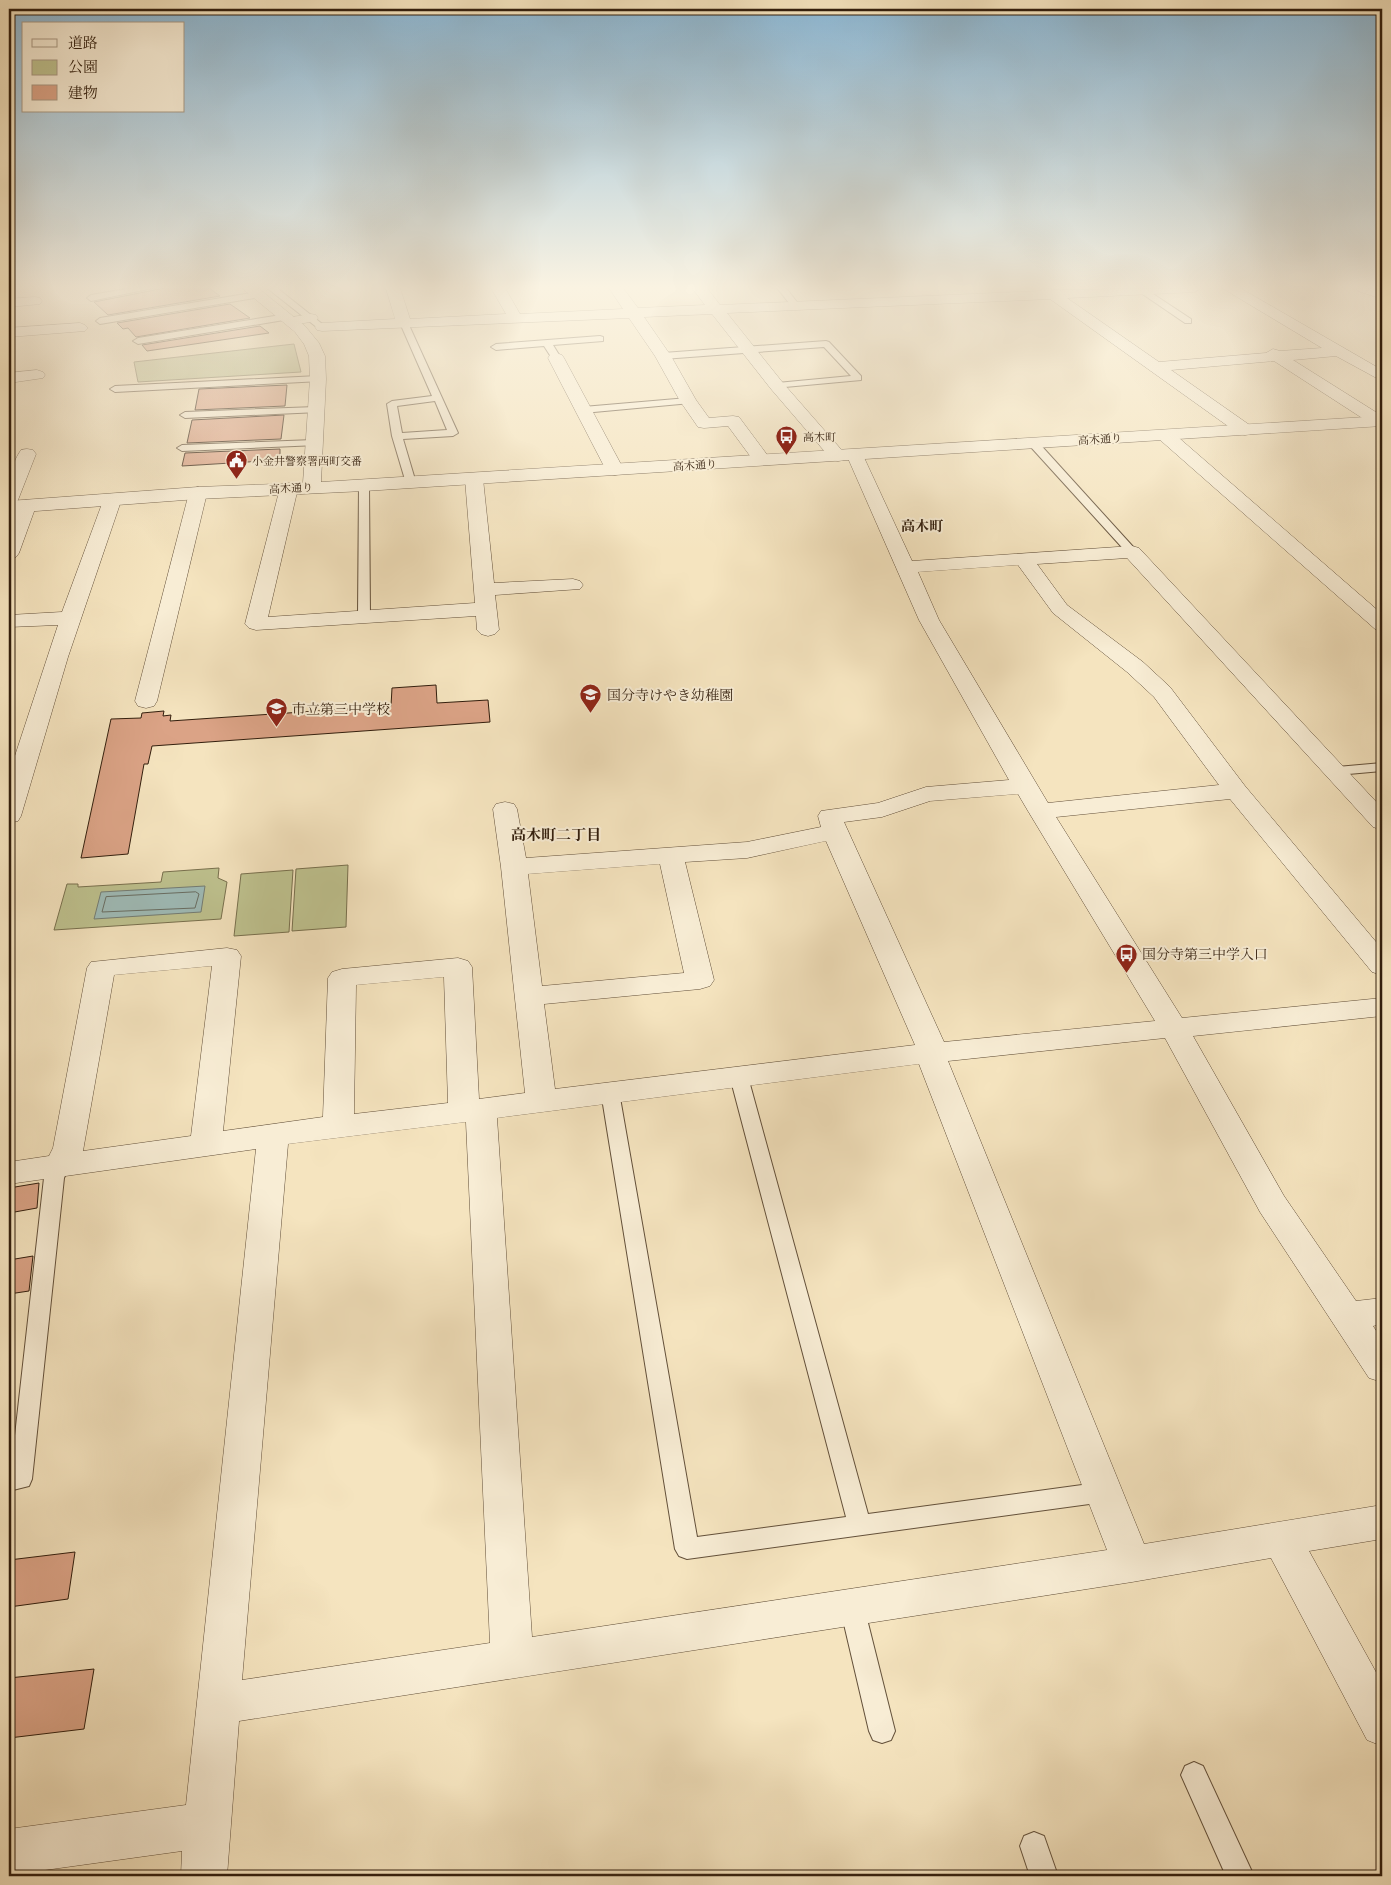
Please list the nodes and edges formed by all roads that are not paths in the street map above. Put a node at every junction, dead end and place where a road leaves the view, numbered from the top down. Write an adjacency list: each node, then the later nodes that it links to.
1 (28, 376): 10 (street)
2 (318, 376): 11 (street)
3 (428, 376): 14 (lane)
4 (565, 376): 17 (street)
5 (674, 376): 15 (street)
6 (769, 376): 12 (street)
7 (856, 376): 12 (lane)
8 (1169, 376): 20 (street)
9 (1308, 376): 19 (street)
10 (9, 378)
11 (318, 379): 13 (lane); 16 (street)
12 (777, 386): 27 (street)
13 (115, 389)
14 (438, 398): 22 (lane); 22 (lane)
15 (688, 401): 17 (lane); 28 (street)
16 (316, 410): 18 (lane); 23 (street)
17 (583, 410): 29 (street)
18 (185, 415)
19 (1381, 421): 20 (street, 高木通り)
20 (1245, 430): 21 (street, 高木通り)
21 (1165, 435): 24 (street, 高木通り); 48 (street)
22 (397, 436): 31 (lane)
23 (314, 443): 25 (lane); 33 (street)
24 (1033, 444): 27 (street, 高木通り); 39 (lane)
25 (182, 448)
26 (27, 454): 36 (street)
27 (846, 456): 28 (street, 高木通り); 42 (street)
28 (762, 460): 29 (street, 高木通り)
29 (615, 470): 30 (street, 高木通り)
30 (474, 479): 31 (street, 高木通り); 44 (street)
31 (411, 483): 32 (street, 高木通り)
32 (364, 486): 33 (street, 高木通り); 45 (lane)
33 (312, 487): 34 (street, 高木通り)
34 (289, 488): 35 (street, 高木通り); 45 (street)
35 (198, 494): 37 (street, 高木通り); 50 (street)
36 (9, 500)
37 (112, 501): 38 (street, 高木通り); 46 (street)
38 (18, 506): 40 (street)
39 (1132, 552): 41 (street); 53 (street)
40 (9, 553)
41 (1024, 560): 42 (street); 55 (street)
42 (905, 567): 54 (street)
43 (573, 585): 44 (street)
44 (485, 600): 45 (street); 49 (street)
45 (364, 617)
46 (69, 618): 47 (street); 51 (street)
47 (9, 621)
48 (1382, 625)
49 (488, 630)
50 (146, 701)
51 (19, 741): 58 (street)
52 (1382, 766): 53 (lane)
53 (1337, 772): 59 (street)
54 (1025, 786): 57 (street); 60 (street)
55 (1236, 790): 57 (street); 63 (street)
56 (505, 809): 62 (street)
57 (1040, 811): 66 (street)
58 (9, 816)
59 (1382, 822)
60 (835, 832): 61 (street); 67 (street)
61 (671, 857): 62 (street); 64 (street)
62 (514, 867): 64 (street)
63 (1382, 966)
64 (529, 996): 70 (street)
65 (1382, 1006): 66 (street)
66 (1173, 1027): 67 (street); 78 (street)
67 (930, 1053): 68 (street); 81 (street)
68 (739, 1077): 69 (street); 83 (lane)
69 (610, 1092): 70 (street); 83 (lane)
70 (541, 1101): 71 (street)
71 (473, 1111): 72 (street); 72 (street); 87 (street)
72 (338, 1126): 73 (street)
73 (273, 1136): 74 (street); 88 (street)
74 (206, 1146): 75 (street); 75 (street)
75 (60, 1166): 76 (street); 80 (lane)
76 (9, 1173)
77 (1382, 1311): 78 (street)
78 (1348, 1316): 79 (street)
79 (1382, 1368)
80 (9, 1481)
81 (1104, 1492): 83 (lane); 85 (street)
82 (1382, 1522): 84 (street)
83 (860, 1526)
84 (1281, 1539): 85 (street); 89 (street)
85 (1132, 1564): 86 (street)
86 (852, 1608): 87 (street); 90 (lane)
87 (512, 1659): 88 (street)
88 (220, 1704): 92 (street)
89 (1382, 1725)
90 (882, 1731)
91 (1194, 1775): 97 (lane)
92 (207, 1825): 94 (street); 95 (street)
93 (1034, 1846): 96 (lane)
94 (10, 1858)
95 (204, 1876)
96 (1044, 1876)
97 (1240, 1876)

